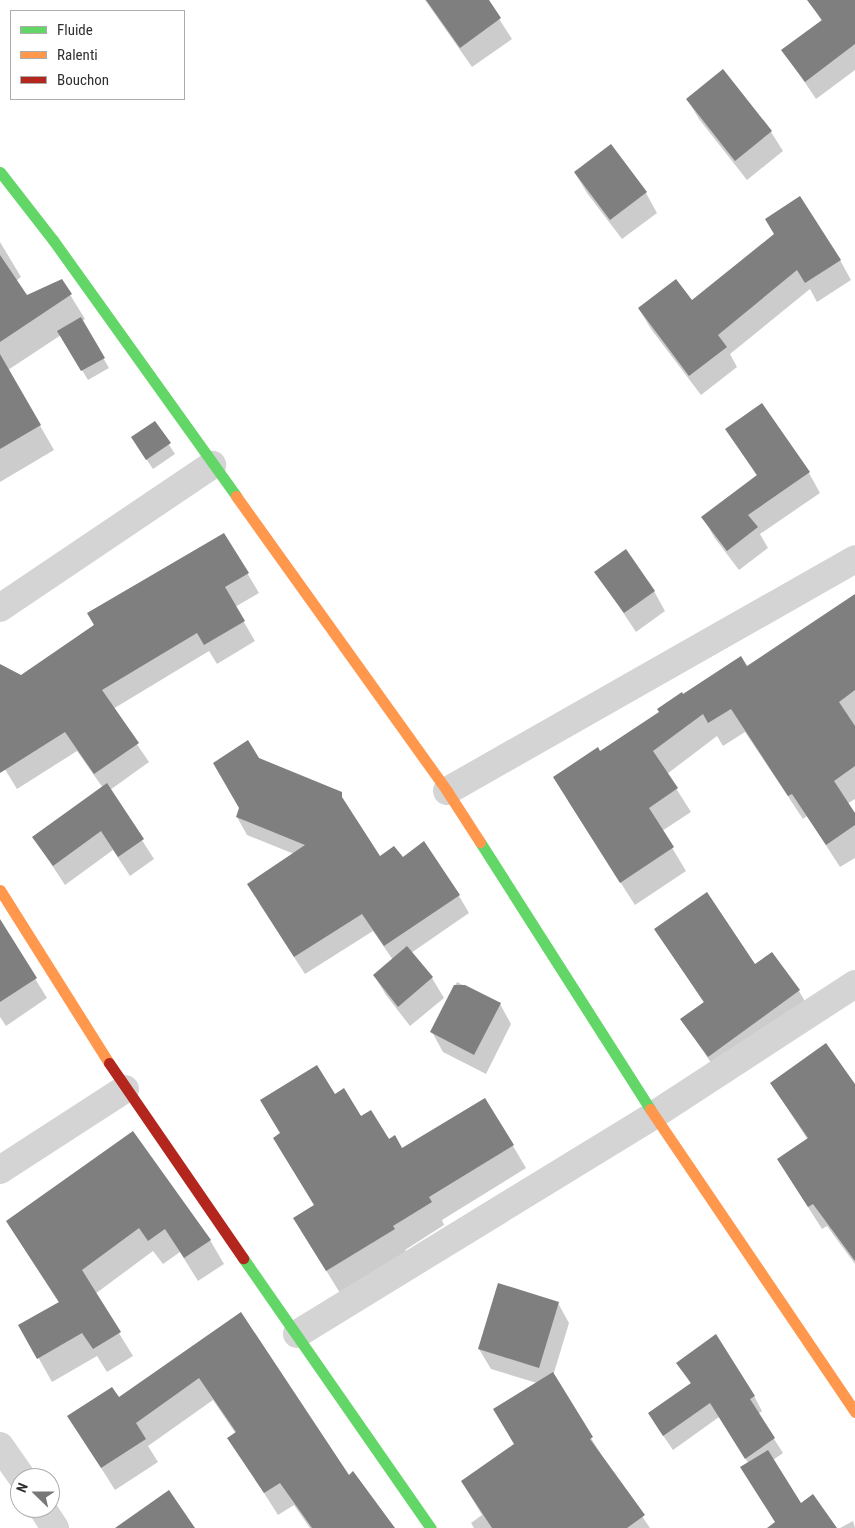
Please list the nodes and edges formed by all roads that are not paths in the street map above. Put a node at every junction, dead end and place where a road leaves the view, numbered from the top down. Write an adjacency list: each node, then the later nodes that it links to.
1 (0, 172): 2 (main road)
2 (212, 465): 4 (street); 5 (main road)
3 (855, 559): 5 (street)
4 (0, 608)
5 (447, 791): 9 (main road)
6 (0, 890): 8 (main road)
7 (855, 984): 9 (street)
8 (125, 1089): 10 (street); 11 (main road)
9 (654, 1115): 11 (street); 12 (main road)
10 (0, 1170)
11 (297, 1334): 15 (main road)
12 (855, 1412)
13 (0, 1446): 14 (street)
14 (15, 1468)
15 (431, 1528)

